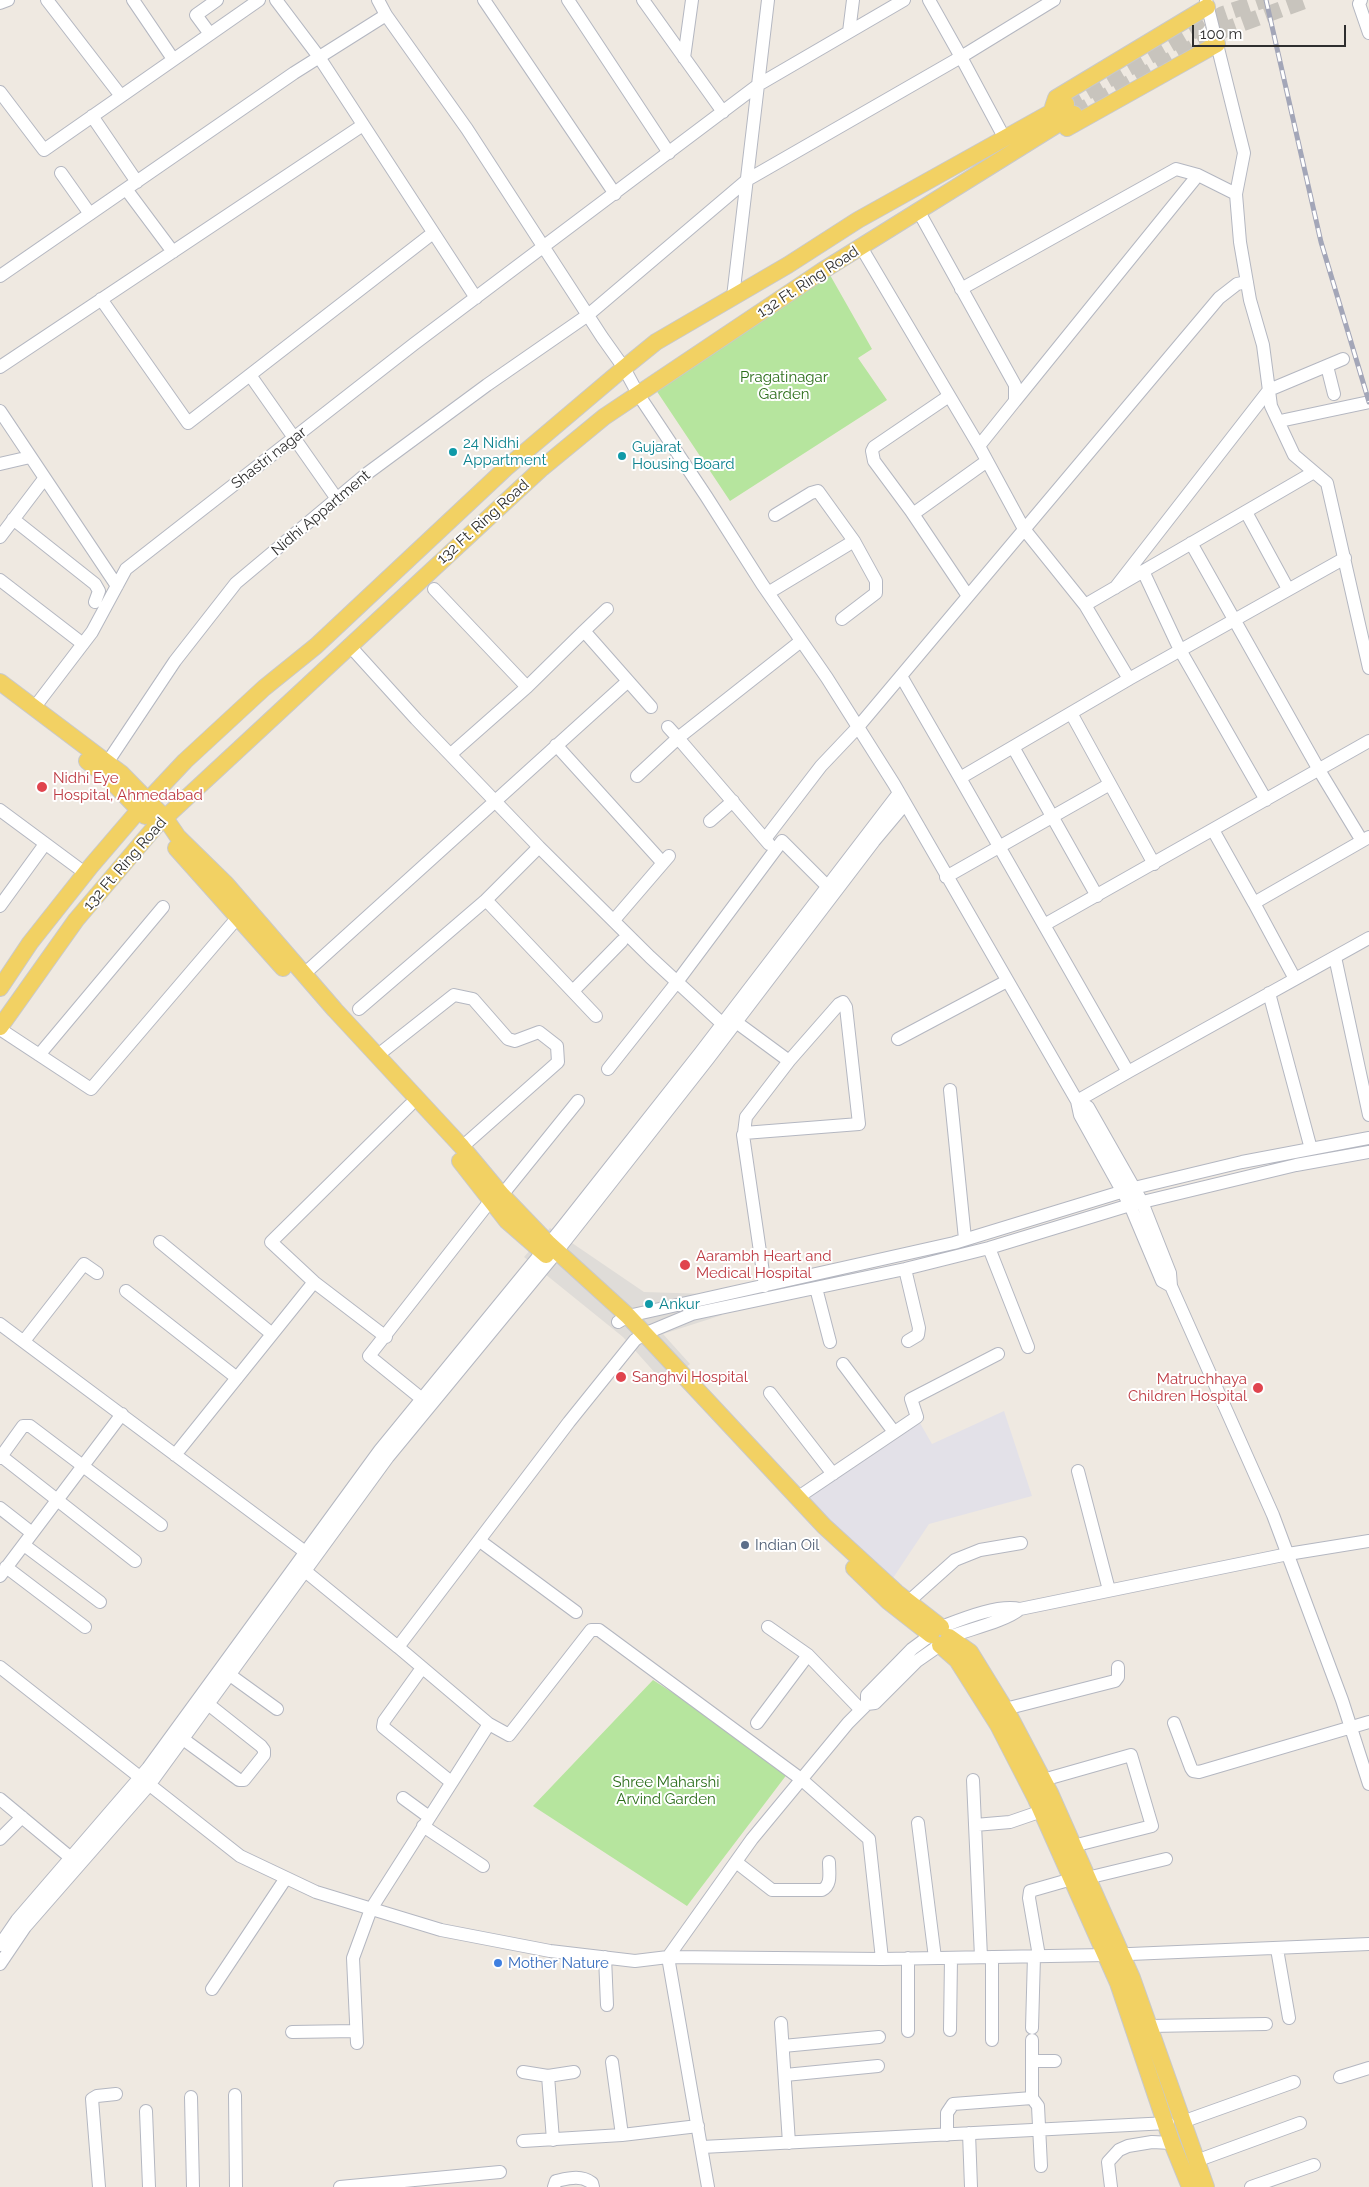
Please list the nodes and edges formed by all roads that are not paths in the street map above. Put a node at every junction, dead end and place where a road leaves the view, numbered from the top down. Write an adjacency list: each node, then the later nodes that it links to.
1 (8, 0): 18 (street)
2 (47, 0): 31 (street)
3 (134, 0): 28 (street)
4 (217, 0): 23 (street)
5 (259, 0): 23 (street)
6 (276, 0): 25 (street)
7 (378, 0): 20 (street)
8 (484, 0): 43 (street)
9 (568, 0): 38 (street)
10 (643, 0): 27 (street)
11 (692, 0): 27 (street)
12 (768, 0): 29 (street)
13 (853, 0): 21 (street)
14 (904, 0): 21 (street, Shastri nagar)
15 (929, 0): 26 (street)
16 (1054, 0): 26 (street, Nidhi Appartment)
17 (1361, 0): 22 (street)
18 (0, 3)
19 (1206, 3): 24 (street); 35 (main road)
20 (386, 15): 25 (street); 48 (street)
21 (849, 32): 29 (street, Shastri nagar)
22 (1369, 33)
23 (210, 34): 28 (street)
24 (1217, 44): 35 (main road); 44 (street)
25 (319, 57): 36 (street); 42 (street)
26 (961, 57): 37 (street); 41 (street, Nidhi Appartment)
27 (684, 58): 33 (street)
28 (173, 59): 31 (street)
29 (758, 85): 33 (street, Shastri nagar); 41 (street)
30 (0, 92): 34 (street)
31 (121, 96): 34 (street)
32 (1070, 109): 35 (main road)
33 (723, 112): 38 (street, Shastri nagar)
34 (92, 116): 42 (street)
35 (1054, 119): 37 (main road, 132 Ft. Ring Road); 45 (main road, 132 Ft. Ring Road)
36 (363, 125): 47 (street); 50 (street)
37 (1005, 139): 54 (main road, 132 Ft. Ring Road)
38 (668, 153): 43 (street, Shastri nagar)
39 (60, 173): 46 (street)
40 (1198, 175): 44 (street); 53 (street); 67 (street)
41 (747, 180): 54 (street); 57 (street, Nidhi Appartment)
42 (131, 186): 46 (street); 50 (street)
43 (615, 194): 48 (street, Shastri nagar)
44 (1236, 194): 52 (street)
45 (919, 212): 49 (main road, 132 Ft. Ring Road); 53 (street)
46 (90, 214): 51 (street)
47 (434, 233): 55 (street); 62 (street)
48 (545, 247): 55 (street, Shastri nagar); 57 (street)
49 (862, 247): 64 (main road, 132 Ft. Ring Road); 66 (street)
50 (173, 252): 56 (street)
51 (0, 276)
52 (1247, 282): 63 (street); 83 (street)
53 (962, 289): 67 (street)
54 (733, 296): 61 (main road, 132 Ft. Ring Road)
55 (476, 298): 71 (street, Shastri nagar)
56 (101, 299): 60 (street); 62 (street)
57 (588, 315): 61 (street); 78 (street, Nidhi Appartment)
58 (1343, 359): 59 (street)
59 (1327, 366): 63 (street); 65 (street)
60 (0, 367)
61 (624, 368): 64 (street); 132 (main road, 132 Ft. Ring Road)
62 (250, 375): 71 (street)
63 (1269, 390): 70 (street); 91 (street)
64 (638, 394): 94 (street); 104 (main road, 132 Ft. Ring Road)
65 (1334, 394)
66 (949, 396): 72 (street); 80 (street)
67 (1015, 401): 72 (street)
68 (1369, 402): 70 (street)
69 (0, 411): 73 (street)
70 (1280, 422): 76 (street)
71 (296, 437): 78 (street); 90 (street, Shastri nagar)
72 (979, 446): 74 (street)
73 (30, 457): 75 (street); 77 (street)
74 (987, 461): 80 (street); 83 (street)
75 (0, 464)
76 (1314, 472): 79 (street); 87 (street)
77 (44, 478): 82 (street); 90 (street)
78 (338, 498): 123 (street, Nidhi Appartment)
79 (1246, 512): 86 (street); 92 (street)
80 (913, 514): 95 (street)
81 (775, 515): 85 (street)
82 (13, 519): 84 (street); 96 (street)
83 (1024, 529): 95 (street); 97 (street)
84 (0, 536)
85 (854, 541): 94 (street); 99 (street)
86 (1192, 544): 88 (street); 100 (street)
87 (1344, 558): 92 (street); 106 (street)
88 (1143, 571): 91 (street); 105 (street)
89 (0, 580): 103 (street)
90 (117, 586): 103 (street, Shastri nagar)
91 (1115, 588): 97 (street)
92 (1288, 589): 100 (street)
93 (434, 590): 111 (street)
94 (768, 593): 102 (street)
95 (968, 596): 107 (street)
96 (95, 602)
97 (1085, 605): 108 (street)
98 (607, 609): 101 (street)
99 (842, 618)
100 (1233, 620): 105 (street); 124 (street)
101 (584, 631): 110 (street); 111 (street)
102 (801, 641): 117 (street); 118 (street)
103 (83, 644): 114 (street, Shastri nagar)
104 (349, 645): 122 (street); 136 (main road, 132 Ft. Ring Road)
105 (1180, 650): 108 (street); 130 (street)
106 (1369, 668)
107 (901, 676): 117 (street); 126 (street)
108 (1129, 679): 115 (street)
109 (0, 682): 114 (main road)
110 (627, 682): 113 (street); 120 (street)
111 (527, 687): 122 (street)
112 (0, 695): 132 (main road)
113 (651, 707)
114 (34, 708): 123 (main road)
115 (1071, 713): 121 (street); 127 (street)
116 (668, 727): 118 (street)
117 (858, 727): 128 (street); 138 (street)
118 (678, 738): 125 (street); 131 (street)
119 (1369, 741): 124 (street)
120 (556, 745): 129 (street); 154 (street)
121 (1013, 747): 126 (street); 134 (street)
122 (451, 754): 129 (street)
123 (107, 763): 132 (main road)
124 (1319, 770): 130 (street); 139 (street)
125 (637, 776)
126 (960, 778): 142 (street)
127 (1110, 784): 134 (street); 144 (street)
128 (902, 799): 146 (street); 147 (street); 168 (street)
129 (496, 800): 141 (street); 159 (street)
130 (1266, 800): 137 (street)
131 (733, 801): 135 (street); 138 (street)
132 (143, 805): 136 (main road); 145 (main road, 132 Ft. Ring Road)
133 (0, 810): 140 (street)
134 (1052, 816): 142 (street); 148 (street)
135 (710, 821)
136 (160, 822): 153 (main road); 159 (main road); 169 (main road, 132 Ft. Ring Road)
137 (1213, 830): 144 (street); 150 (street)
138 (765, 839): 143 (street)
139 (1366, 839): 150 (street)
140 (45, 844): 145 (street); 151 (street)
141 (539, 847): 149 (street); 154 (street)
142 (1000, 848): 146 (street); 155 (street)
143 (776, 851): 147 (street); 162 (street)
144 (1154, 864): 148 (street)
145 (85, 873): 163 (main road, 132 Ft. Ring Road)
146 (946, 877): 161 (street)
147 (827, 886): 168 (street)
148 (1097, 896): 155 (street)
149 (486, 900): 164 (street); 166 (street)
150 (1254, 903): 160 (street)
151 (0, 906)
152 (163, 907): 171 (street)
153 (238, 917): 171 (street); 179 (main road)
154 (614, 920): 162 (street)
155 (1044, 925): 175 (street)
156 (1369, 938): 158 (street)
157 (622, 941): 164 (street)
158 (1335, 957): 160 (street); 180 (street)
159 (304, 975): 172 (main road)
160 (1295, 979): 165 (street)
161 (1008, 981): 170 (street); 178 (street)
162 (677, 982): 168 (street); 174 (street)
163 (0, 988)
164 (574, 990): 167 (street)
165 (1269, 993): 175 (street); 184 (street)
166 (359, 1010)
167 (596, 1016)
168 (729, 1025): 173 (street); 192 (street)
169 (0, 1028): 171 (street)
170 (898, 1039)
171 (39, 1055)
172 (378, 1055): 183 (main road); 183 (street)
173 (789, 1061): 181 (street); 181 (street)
174 (608, 1070)
175 (1128, 1072): 178 (street)
176 (950, 1090): 189 (street)
177 (578, 1101): 187 (street)
178 (1077, 1101): 186 (street)
179 (410, 1105): 187 (main road); 195 (street)
180 (1369, 1115)
181 (744, 1133): 196 (street)
182 (1369, 1138): 184 (street)
183 (462, 1147): 187 (main road)
184 (1311, 1149): 186 (street)
185 (1369, 1152): 188 (street)
186 (1128, 1189): 188 (street); 189 (street)
187 (496, 1198): 192 (main road); 202 (street)
188 (1136, 1203): 191 (street); 229 (street)
189 (965, 1239): 196 (street)
190 (160, 1242): 201 (street)
191 (989, 1248): 193 (street); 207 (street)
192 (550, 1251): 199 (main road); 212 (street); 230 (street)
193 (904, 1270): 197 (street); 205 (street)
194 (97, 1272): 204 (street)
195 (314, 1282): 201 (street); 202 (street)
196 (765, 1286): 199 (street)
197 (816, 1288): 203 (street); 206 (street)
198 (126, 1291): 210 (street)
199 (623, 1319): 203 (main road)
200 (0, 1324): 204 (street)
201 (272, 1334): 210 (street)
202 (386, 1337): 212 (street)
203 (640, 1337): 220 (main road); 225 (street); 240 (main road)
204 (24, 1341): 213 (street)
205 (908, 1341)
206 (830, 1342)
207 (1028, 1347)
208 (998, 1354): 214 (street)
209 (843, 1364): 214 (street)
210 (237, 1378): 215 (street)
211 (770, 1393): 219 (street)
212 (422, 1399): 230 (street)
213 (122, 1414): 215 (street); 217 (street)
214 (894, 1432): 219 (street)
215 (175, 1455): 230 (street)
216 (1, 1457): 217 (street); 221 (street)
217 (82, 1465): 221 (street); 223 (street)
218 (1078, 1471): 234 (street)
219 (833, 1474): 220 (street)
220 (797, 1498): 236 (main road)
221 (56, 1500): 224 (street); 231 (street)
222 (0, 1508): 224 (street)
223 (161, 1526)
224 (32, 1533): 228 (street)
225 (480, 1541): 237 (street); 241 (street)
226 (1369, 1541): 229 (street)
227 (1021, 1543): 236 (street)
228 (24, 1545): 233 (street); 235 (street)
229 (1288, 1554): 234 (street); 255 (street)
230 (310, 1555): 232 (street)
231 (135, 1561)
232 (301, 1568): 241 (street); 246 (street); 260 (street)
233 (3, 1572): 238 (street)
234 (1109, 1590): 240 (street)
235 (100, 1602)
236 (908, 1602): 240 (main road)
237 (576, 1612)
238 (85, 1627)
239 (768, 1627): 242 (street)
240 (941, 1636): 248 (street); 250 (main road); 265 (main road)
241 (398, 1647): 245 (street)
242 (808, 1655): 248 (street); 252 (street)
243 (0, 1667): 260 (street)
244 (1118, 1667): 250 (street)
245 (422, 1668): 254 (street); 261 (street)
246 (230, 1675): 247 (street); 249 (street)
247 (208, 1704): 256 (street); 256 (street)
248 (864, 1707): 257 (street)
249 (277, 1708)
250 (1005, 1709): 259 (main road)
251 (1369, 1722): 255 (street)
252 (757, 1723)
253 (1174, 1723): 255 (street)
254 (489, 1724): 257 (street); 261 (street)
255 (1350, 1726): 262 (street)
256 (183, 1739): 260 (street)
257 (801, 1779): 274 (street); 293 (street)
258 (973, 1780): 269 (street)
259 (1043, 1780): 271 (main road); 271 (street)
260 (145, 1781): 272 (street); 277 (street); 294 (street)
261 (451, 1782): 267 (street)
262 (1369, 1784)
263 (403, 1798): 267 (street)
264 (0, 1799): 266 (street)
265 (1042, 1811): 269 (street); 278 (main road)
266 (22, 1817): 270 (street); 272 (street)
267 (426, 1822): 276 (street); 279 (street)
268 (918, 1823): 291 (street)
269 (975, 1826): 289 (street)
270 (0, 1839)
271 (1073, 1846): 278 (main road)
272 (71, 1858): 282 (street)
273 (1166, 1859): 278 (street)
274 (736, 1862): 275 (street); 288 (street)
275 (829, 1862)
276 (483, 1866)
277 (286, 1878): 279 (street); 295 (street)
278 (1079, 1879): 285 (main road); 286 (street)
279 (371, 1909): 287 (street); 303 (street)
280 (1369, 1936): 283 (street)
281 (1369, 1944): 283 (street)
282 (0, 1945)
283 (1326, 1945): 284 (street)
284 (1277, 1949): 285 (street); 297 (street)
285 (1113, 1955): 286 (street); 300 (main road); 323 (main road)
286 (1036, 1956): 289 (street); 307 (street)
287 (605, 1957): 288 (street); 296 (street)
288 (668, 1957): 293 (street); 325 (street)
289 (986, 1957): 292 (street); 305 (street)
290 (908, 1958): 291 (street); 293 (street); 302 (street)
291 (935, 1958): 292 (street)
292 (951, 1958): 301 (street)
293 (882, 1959)
294 (0, 1964)
295 (212, 1989)
296 (607, 2005)
297 (1289, 2018)
298 (782, 2023): 306 (street)
299 (1266, 2024): 300 (street)
300 (1149, 2026): 323 (main road)
301 (950, 2030)
302 (908, 2031)
303 (292, 2032)
304 (879, 2037): 306 (street)
305 (992, 2040)
306 (783, 2046): 314 (street)
307 (1032, 2061): 308 (street); 321 (street)
308 (1055, 2061)
309 (612, 2062): 328 (street)
310 (878, 2066): 314 (street)
311 (1369, 2068): 316 (street)
312 (523, 2072): 315 (street)
313 (574, 2072): 315 (street)
314 (785, 2075): 332 (street)
315 (548, 2076): 331 (street)
316 (1340, 2077)
317 (1294, 2082): 323 (street)
318 (116, 2094): 339 (street)
319 (234, 2094): 342 (street)
320 (191, 2097): 341 (street)
321 (1032, 2098): 326 (street); 329 (street)
322 (146, 2111): 340 (street)
323 (1175, 2123): 326 (street); 333 (main road); 335 (main road)
324 (1300, 2123): 335 (street)
325 (698, 2126): 328 (street); 334 (street)
326 (1040, 2130): 327 (street); 337 (street)
327 (969, 2134): 329 (street); 347 (street)
328 (622, 2135): 331 (street)
329 (947, 2135): 332 (street)
330 (523, 2140): 331 (street)
331 (553, 2140)
332 (789, 2143): 334 (street)
333 (1172, 2143): 348 (street); 349 (main road)
334 (702, 2147): 346 (street)
335 (1196, 2160): 350 (main road)
336 (1314, 2165): 351 (street)
337 (1042, 2166)
338 (500, 2172): 343 (street)
339 (99, 2187)
340 (149, 2187)
341 (193, 2187)
342 (236, 2187)
343 (340, 2187)
344 (554, 2187): 345 (street)
345 (593, 2187)
346 (708, 2187)
347 (971, 2187)
348 (1112, 2187)
349 (1190, 2187)
350 (1206, 2187)
351 (1251, 2187)

